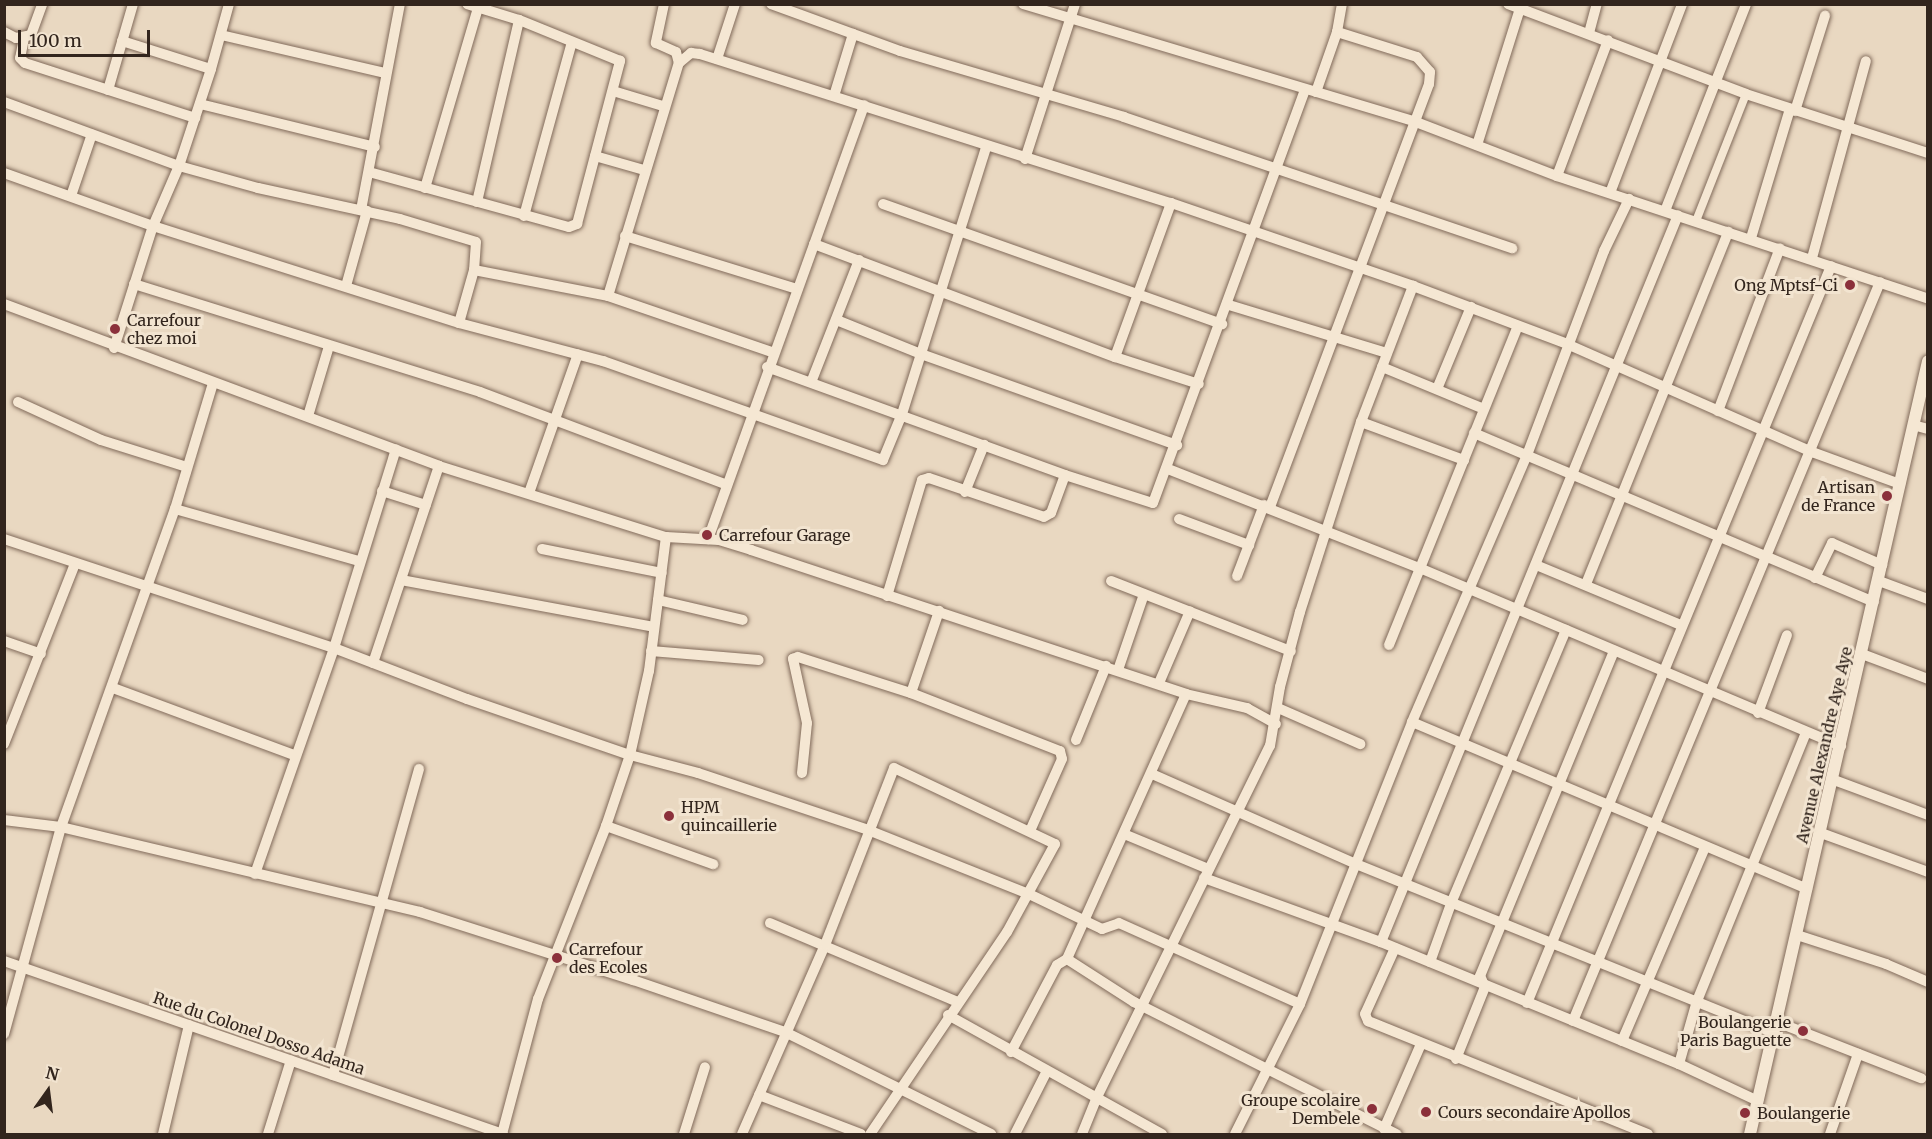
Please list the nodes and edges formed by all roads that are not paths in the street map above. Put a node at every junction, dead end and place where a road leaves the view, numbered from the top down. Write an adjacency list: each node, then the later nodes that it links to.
1 (42, 4): 26 (street)
2 (133, 4): 28 (street)
3 (229, 4): 25 (street)
4 (400, 4): 35 (street)
5 (663, 4): 33 (street)
6 (735, 4): 30 (street)
7 (771, 4): 24 (street)
8 (1023, 4): 19 (street)
9 (1075, 4): 19 (street)
10 (1342, 4): 22 (street)
11 (1508, 4): 16 (street)
12 (1597, 4): 23 (street)
13 (1682, 4): 31 (street)
14 (1746, 4): 36 (street)
15 (479, 7): 20 (street); 64 (street)
16 (1520, 9): 17 (street); 52 (street)
17 (1537, 9): 23 (street)
18 (1825, 16): 47 (street)
19 (1070, 19): 39 (street); 42 (street)
20 (519, 20): 29 (street); 68 (street)
21 (4, 32): 26 (street)
22 (1337, 32): 39 (street); 49 (street)
23 (1589, 33): 27 (street)
24 (853, 34): 41 (street); 42 (street)
25 (221, 35): 34 (street); 35 (street)
26 (24, 38): 37 (street)
27 (1608, 40): 31 (street); 63 (street)
28 (122, 41): 34 (street); 37 (street)
29 (572, 42): 38 (street); 75 (street)
30 (717, 59): 33 (street); 41 (street)
31 (1660, 59): 36 (street); 65 (street)
32 (1866, 61): 50 (street)
33 (679, 63): 46 (street)
34 (212, 69): 44 (street)
35 (386, 73): 53 (street)
36 (1716, 81): 40 (street); 73 (street)
37 (108, 90): 48 (street)
38 (613, 91): 46 (street); 56 (street)
39 (1311, 91): 49 (street); 59 (street)
40 (1746, 94): 47 (street); 76 (street)
41 (834, 96): 45 (street)
42 (1047, 96): 57 (street); 59 (street)
43 (4, 102): 51 (street)
44 (200, 104): 48 (street); 53 (street)
45 (864, 105): 54 (street); 83 (street)
46 (663, 106): 60 (street)
47 (1793, 110): 50 (street); 82 (street)
48 (195, 118): 58 (street)
49 (1416, 122): 52 (street); 71 (street)
50 (1849, 126): 55 (street); 86 (street)
51 (92, 134): 58 (street); 66 (street)
52 (1477, 145): 63 (street)
53 (375, 147): 61 (street)
54 (986, 147): 57 (street); 78 (street)
55 (1928, 153)
56 (596, 156): 60 (street); 75 (street)
57 (1025, 159): 69 (street)
58 (179, 166): 72 (street); 77 (street)
59 (1278, 168): 71 (street); 79 (street)
60 (644, 170): 81 (street)
61 (369, 172): 64 (street); 72 (street)
62 (4, 173): 66 (street)
63 (1557, 176): 65 (street)
64 (425, 188): 68 (street)
65 (1610, 193): 67 (street)
66 (71, 196): 77 (street)
67 (1629, 199): 73 (street); 108 (street)
68 (477, 202): 75 (street)
69 (1171, 203): 79 (street); 97 (street)
70 (883, 204): 78 (street)
71 (1387, 204): 84 (street); 89 (street)
72 (364, 211): 90 (street); 93 (street)
73 (1665, 211): 74 (street)
74 (1678, 215): 76 (street); 117 (street)
75 (524, 216)
76 (1696, 221): 80 (street)
77 (153, 226): 92 (street); 93 (street)
78 (958, 232): 96 (street); 97 (street)
79 (1255, 232): 89 (street); 101 (street)
80 (1728, 232): 82 (street); 123 (street)
81 (626, 236): 95 (street); 98 (street)
82 (1751, 238): 85 (street)
83 (814, 244): 87 (street); 95 (street)
84 (1512, 248)
85 (1780, 248): 86 (street); 127 (street)
86 (1812, 258): 88 (street)
87 (859, 260): 96 (street); 103 (street)
88 (1832, 266): 91 (street); 135 (street)
89 (1358, 267): 94 (street); 107 (street)
90 (474, 270): 98 (street); 104 (street)
91 (1880, 282): 99 (street); 140 (street)
92 (134, 284): 109 (street); 110 (street)
93 (346, 286): 104 (street)
94 (1413, 286): 102 (street); 112 (street)
95 (796, 289): 111 (street)
96 (940, 289): 114 (street); 115 (street)
97 (1138, 294): 105 (street); 115 (street)
98 (608, 296): 111 (street)
99 (1928, 298)
100 (4, 304): 110 (street)
101 (1229, 305): 105 (street); 107 (street)
102 (1471, 307): 106 (street); 124 (street)
103 (838, 321): 114 (street); 120 (street)
104 (459, 323): 113 (street)
105 (1222, 324): 122 (street)
106 (1518, 326): 108 (street); 126 (street)
107 (1335, 336): 112 (street); 155 (street)
108 (1567, 344): 117 (street); 141 (street)
109 (329, 346): 130 (street); 131 (street)
110 (114, 348): 121 (street)
111 (772, 352): 118 (street)
112 (1387, 353): 119 (street)
113 (578, 354): 128 (street); 131 (street)
114 (921, 354): 129 (street); 137 (street)
115 (1115, 357): 122 (street)
116 (1928, 361): 133 (street, Avenue Alexandre Aye Aye)
117 (1617, 366): 123 (street); 146 (street)
118 (767, 367): 120 (street); 128 (street)
119 (1382, 367): 124 (street); 132 (street)
120 (812, 381): 129 (street)
121 (213, 383): 130 (street); 144 (street)
122 (1199, 384): 137 (street)
123 (1666, 388): 127 (street); 153 (street)
124 (1437, 389): 126 (street)
125 (18, 402): 144 (street)
126 (1484, 409): 136 (street)
127 (1718, 411): 135 (street)
128 (752, 412): 129 (street); 149 (street)
129 (902, 414): 138 (street)
130 (308, 416): 139 (street)
131 (555, 418): 149 (street); 152 (street)
132 (1360, 422): 142 (street); 158 (street)
133 (1914, 425): 134 (street); 148 (street, Avenue Alexandre Aye Aye)
134 (1928, 429)
135 (1761, 430): 140 (street); 160 (street)
136 (1474, 434): 141 (street); 142 (street)
137 (1176, 444): 145 (street)
138 (984, 445): 147 (street); 151 (street)
139 (396, 449): 143 (street); 150 (street)
140 (1812, 452): 148 (street); 165 (street)
141 (1527, 456): 146 (street); 179 (street)
142 (1464, 460): 170 (street)
143 (439, 466): 152 (street); 154 (street)
144 (187, 467): 156 (street)
145 (1168, 469): 147 (street); 155 (street)
146 (1571, 475): 153 (street); 168 (street)
147 (1065, 476): 151 (street)
148 (1900, 484): 169 (street, Avenue Alexandre Aye Aye)
149 (727, 486): 162 (street)
150 (382, 491): 154 (street); 166 (street)
151 (965, 492): 181 (street)
152 (528, 493): 159 (street)
153 (1620, 496): 160 (street); 177 (street)
154 (426, 505): 174 (street)
155 (1267, 506): 158 (street); 163 (street)
156 (175, 509): 166 (street); 178 (street)
157 (1179, 519): 163 (street)
158 (1326, 531): 170 (street); 197 (street)
159 (666, 537): 162 (street); 171 (street)
160 (1717, 538): 165 (street); 189 (street)
161 (4, 539): 167 (street)
162 (708, 539): 181 (street)
163 (1249, 545): 172 (street)
164 (542, 549): 171 (street)
165 (1765, 559): 173 (street); 211 (street)
166 (359, 561): 195 (street)
167 (75, 564): 178 (street); 199 (street)
168 (1536, 565): 177 (street); 185 (street)
169 (1882, 565): 173 (street); 176 (street, Avenue Alexandre Aye Aye)
170 (1422, 569): 179 (street); 194 (street)
171 (662, 573): 183 (street)
172 (1237, 576)
173 (1815, 579): 184 (street)
174 (401, 580): 190 (street); 202 (street)
175 (1111, 581): 180 (street)
176 (1879, 581): 182 (street); 184 (street, Avenue Alexandre Aye Aye)
177 (1586, 584): 189 (street)
178 (148, 587): 195 (street); 208 (street)
179 (1468, 591): 185 (street); 214 (street)
180 (1144, 594): 187 (street); 204 (street)
181 (887, 596): 186 (street)
182 (1928, 599)
183 (658, 600): 188 (street); 190 (street)
184 (1874, 602): 200 (street, Avenue Alexandre Aye Aye)
185 (1518, 609): 191 (street); 220 (street)
186 (939, 611): 203 (street); 209 (street)
187 (1190, 611): 197 (street); 207 (street)
188 (743, 620)
189 (1681, 625): 205 (street)
190 (654, 627): 196 (street)
191 (1566, 630): 198 (street); 224 (street)
192 (1787, 635): 213 (street)
193 (4, 641): 199 (street)
194 (1389, 645)
195 (334, 648): 202 (street); 222 (street)
196 (651, 651): 201 (street); 223 (street)
197 (1291, 651): 212 (street)
198 (1614, 651): 205 (street); 229 (street)
199 (41, 654): 218 (street)
200 (1862, 654): 206 (street); 221 (street, Avenue Alexandre Aye Aye)
201 (759, 660)
202 (373, 663): 223 (street)
203 (1106, 666): 204 (street); 217 (street)
204 (1118, 670): 207 (street)
205 (1661, 672): 211 (street); 230 (street)
206 (1928, 679)
207 (1159, 683): 210 (street)
208 (113, 688): 222 (street); 236 (street)
209 (910, 693): 226 (street); 238 (street)
210 (1186, 694): 215 (street); 227 (street)
211 (1710, 694): 213 (street); 235 (street)
212 (1278, 708): 215 (street); 219 (street)
213 (1758, 713): 216 (street)
214 (1412, 722): 220 (street); 243 (street)
215 (1276, 724): 231 (street)
216 (1806, 732): 221 (street); 244 (street)
217 (1076, 740)
218 (4, 744)
219 (1360, 744)
220 (1464, 745): 224 (street); 248 (street)
221 (1841, 746): 228 (street, Avenue Alexandre Aye Aye)
222 (294, 755): 247 (street)
223 (630, 755): 234 (street); 237 (street)
224 (1511, 765): 229 (street); 251 (street)
225 (419, 769): 252 (street)
226 (802, 773)
227 (1152, 774): 231 (street); 240 (street)
228 (1834, 780): 232 (street); 239 (street, Avenue Alexandre Aye Aye)
229 (1558, 785): 230 (street); 254 (street)
230 (1606, 806): 235 (street); 258 (street)
231 (1235, 811): 243 (street); 246 (street)
232 (1928, 815)
233 (4, 820): 236 (street)
234 (606, 826): 242 (street); 263 (street)
235 (1654, 826): 241 (street); 265 (street)
236 (62, 827): 247 (street); 268 (street)
237 (868, 830): 238 (street); 250 (street); 260 (street)
238 (1030, 831): 250 (street)
239 (1821, 833): 245 (street); 249 (street, Avenue Alexandre Aye Aye)
240 (1124, 834): 246 (street); 253 (street)
241 (1706, 847): 244 (street); 269 (street)
242 (713, 864)
243 (1356, 864): 248 (street); 256 (street)
244 (1754, 867): 249 (street); 272 (street)
245 (1928, 872)
246 (1206, 873): 256 (street); 261 (street)
247 (255, 874): 252 (street)
248 (1406, 882): 251 (street); 259 (street)
249 (1807, 889): 257 (street, Avenue Alexandre Aye Aye)
250 (1029, 894): 253 (street); 273 (street)
251 (1452, 901): 254 (street); 267 (street)
252 (382, 905): 263 (street); 293 (street)
253 (1087, 919): 261 (street); 264 (street)
254 (1502, 921): 258 (street); 271 (street)
255 (770, 923): 260 (street)
256 (1331, 925): 259 (street); 275 (street)
257 (1797, 935): 270 (street); 280 (street, Avenue Alexandre Aye Aye)
258 (1552, 941): 265 (street); 274 (street)
259 (1381, 942): 262 (street)
260 (825, 945): 273 (street); 281 (street)
261 (1174, 946): 275 (street); 276 (street)
262 (1395, 948): 267 (street); 284 (street)
263 (556, 956): 281 (street); 303 (street)
264 (1067, 959): 276 (street); 285 (street)
265 (1598, 960): 269 (street); 278 (street)
266 (4, 961): 268 (street, Rue du Colonel Dosso Adama)
267 (1430, 962): 271 (street)
268 (24, 969): 279 (street, Rue du Colonel Dosso Adama); 282 (street)
269 (1647, 980): 272 (street); 283 (street)
270 (1928, 982)
271 (1485, 987): 274 (street); 287 (street)
272 (1697, 1001): 280 (street); 289 (street)
273 (958, 1002): 277 (street)
274 (1527, 1003): 278 (street)
275 (1300, 1004): 291 (street)
276 (1143, 1006): 291 (street); 297 (street)
277 (948, 1015): 285 (street); 295 (street)
278 (1573, 1021): 283 (street)
279 (189, 1025): 288 (street, Rue du Colonel Dosso Adama); 301 (street)
280 (1775, 1028): 286 (street); 298 (street, Avenue Alexandre Aye Aye)
281 (785, 1032): 295 (street); 296 (street)
282 (4, 1034)
283 (1622, 1041): 289 (street)
284 (1420, 1044): 287 (street); 300 (street)
285 (1011, 1052): 292 (street)
286 (1858, 1054): 294 (street); 317 (street)
287 (1456, 1059): 299 (street)
288 (291, 1060): 293 (street, Rue du Colonel Dosso Adama); 302 (street)
289 (1678, 1064): 298 (street)
290 (705, 1067): 304 (street)
291 (1266, 1071): 300 (street); 312 (street)
292 (1046, 1073): 297 (street); 309 (street)
293 (333, 1075): 303 (street, Rue du Colonel Dosso Adama)
294 (1921, 1078)
295 (903, 1088): 307 (street); 308 (street)
296 (759, 1095): 305 (street); 306 (street)
297 (1096, 1099): 310 (street); 311 (street)
298 (1758, 1101): 316 (street, Avenue Alexandre Aye Aye)
299 (1616, 1122): 314 (street); 315 (street)
300 (1384, 1129): 313 (street)
301 (163, 1134)
302 (268, 1134)
303 (502, 1134)
304 (684, 1134)
305 (742, 1134)
306 (861, 1134)
307 (870, 1134)
308 (991, 1134)
309 (1015, 1134)
310 (1082, 1134)
311 (1162, 1134)
312 (1235, 1134)
313 (1397, 1134)
314 (1611, 1134)
315 (1648, 1134)
316 (1750, 1134)
317 (1830, 1134)

